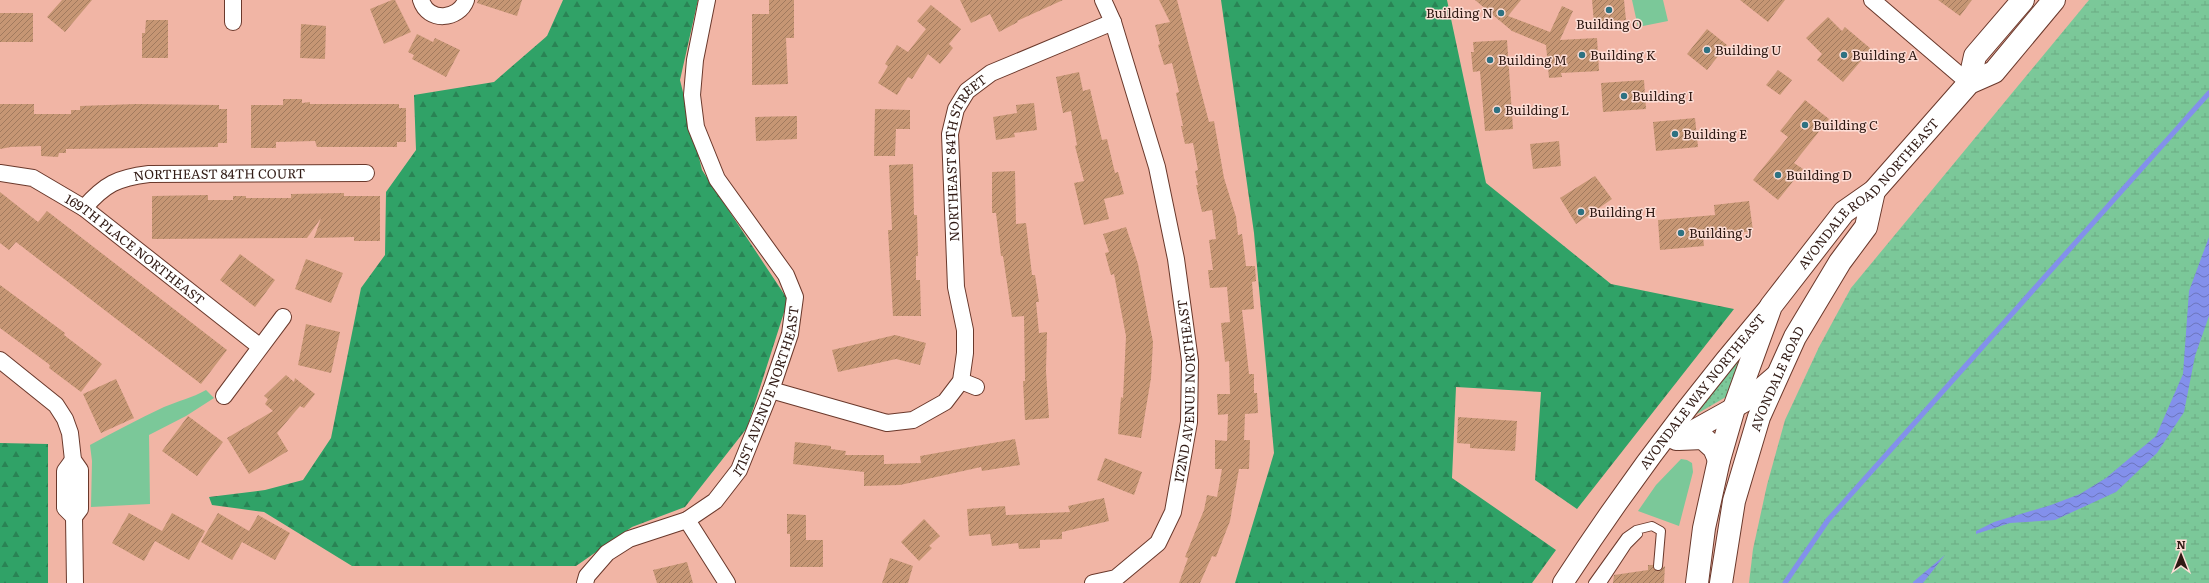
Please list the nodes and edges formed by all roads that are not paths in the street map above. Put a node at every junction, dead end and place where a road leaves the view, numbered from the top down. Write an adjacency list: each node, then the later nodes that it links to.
1 (233, 0): 9 (street)
2 (421, 0): 3 (street)
3 (466, 0)
4 (707, 0): 23 (street, 171ST AVENUE NORTHEAST)
5 (1103, 0): 10 (street, 172ND AVENUE NORTHEAST)
6 (1872, 0): 11 (street)
7 (2023, 0): 11 (main road, AVONDALE ROAD NORTHEAST)
8 (2054, 0): 11 (main road, AVONDALE ROAD NORTHEAST)
9 (233, 22)
10 (1113, 22): 21 (street, NORTHEAST 84TH STREET); 32 (street, 172ND AVENUE NORTHEAST)
11 (1969, 83): 14 (main road, AVONDALE ROAD NORTHEAST)
12 (366, 173): 15 (street, NORTHEAST 84TH COURT)
13 (0, 174): 15 (street, 169TH PLACE NORTHEAST)
14 (1874, 191): 16 (main road, AVONDALE ROAD NORTHEAST); 20 (main road, AVONDALE ROAD)
15 (84, 208): 18 (street, 169TH PLACE NORTHEAST)
16 (1771, 306): 25 (main road, AVONDALE ROAD); 28 (street, AVONDALE WAY NORTHEAST)
17 (283, 317): 18 (street)
18 (259, 346): 24 (street)
19 (0, 360): 33 (street)
20 (1776, 376): 25 (street, AVONDALE WAY NORTHEAST); 41 (main road, AVONDALE ROAD)
21 (961, 381): 22 (street); 23 (street, NORTHEAST 84TH STREET)
22 (976, 387)
23 (771, 390): 29 (street, 171ST AVENUE NORTHEAST)
24 (224, 396)
25 (1734, 408): 26 (street, AVONDALE WAY NORTHEAST); 27 (main road, AVONDALE ROAD)
26 (1679, 439): 27 (main road); 28 (street, AVONDALE WAY NORTHEAST)
27 (1719, 460): 40 (main road, AVONDALE ROAD)
28 (1634, 477): 37 (street, AVONDALE WAY NORTHEAST)
29 (687, 520): 34 (street, 171ST AVENUE NORTHEAST); 35 (street)
30 (1646, 528): 31 (lane); 38 (lane); 39 (lane)
31 (1658, 566)
32 (1117, 580): 36 (street, 172ND AVENUE NORTHEAST)
33 (74, 583)
34 (585, 583)
35 (727, 583)
36 (1092, 583)
37 (1564, 583)
38 (1593, 583)
39 (1602, 583)
40 (1697, 583)
41 (1720, 583)

